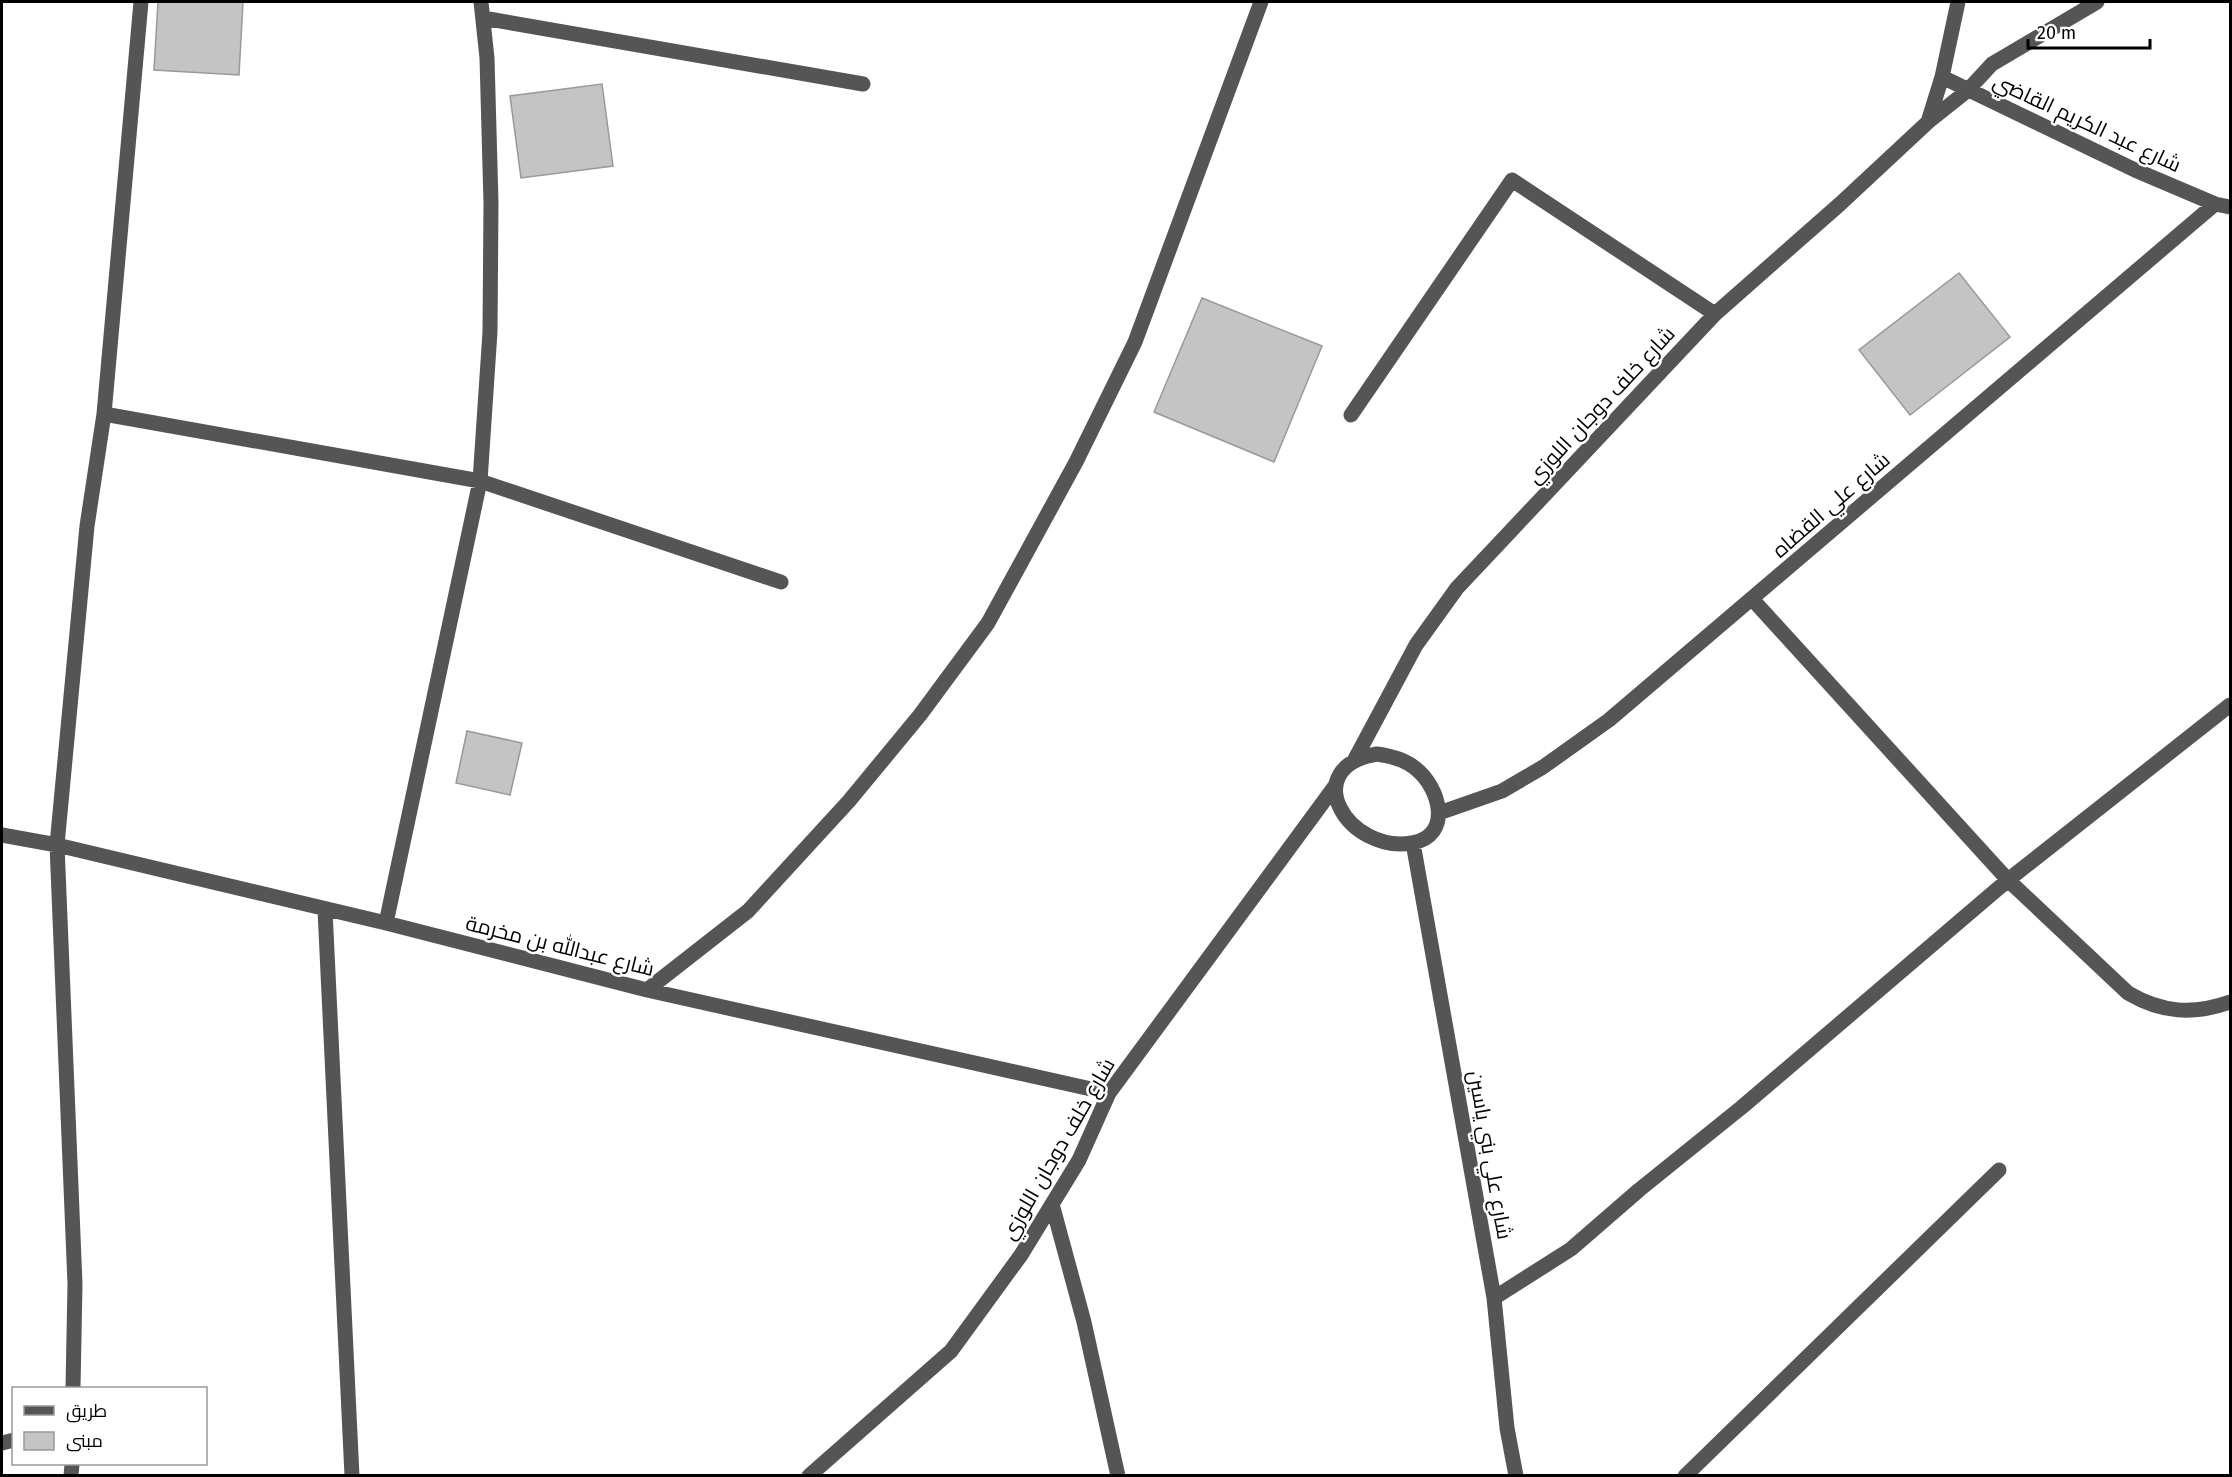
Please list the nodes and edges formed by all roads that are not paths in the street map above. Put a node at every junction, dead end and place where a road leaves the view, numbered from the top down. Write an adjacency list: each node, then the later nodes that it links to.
1 (141, 2): 14 (street)
2 (481, 2): 6 (street)
3 (1261, 2): 29 (street)
4 (1958, 2): 7 (street, شارع خلف دوجان اللوزي)
5 (2097, 2): 9 (street, شارع خلف دوجان اللوزي)
6 (483, 18): 8 (street); 16 (street)
7 (1942, 77): 9 (street, شارع عبد الكريم القاضي); 10 (street, شارع خلف دوجان اللوزي)
8 (863, 84)
9 (1967, 91): 10 (street, شارع خلف دوجان اللوزي); 11 (street, شارع عبد الكريم القاضي)
10 (1928, 122): 13 (street, شارع خلف دوجان اللوزي)
11 (2215, 204): 12 (street); 18 (street, شارع علي القضاه)
12 (2230, 207)
13 (1715, 314): 15 (street); 20 (street, شارع خلف دوجان اللوزي)
14 (104, 414): 16 (street); 25 (street)
15 (1351, 416)
16 (480, 481): 17 (street); 28 (street)
17 (781, 582)
18 (1753, 600): 22 (street, شارع علي القضاه); 26 (street)
19 (2230, 705): 26 (street)
20 (1355, 759): 21 (street); 22 (street)
21 (1335, 786): 24 (street); 31 (street, شارع خلف دوجان اللوزي)
22 (1439, 813): 24 (street)
23 (2, 836): 25 (street, شارع عبدالله بن مخرمة)
24 (1413, 843): 34 (street, شارع علي بني ياسين)
25 (57, 845): 27 (street, شارع عبدالله بن مخرمة); 35 (street)
26 (2008, 880): 30 (street); 34 (street)
27 (325, 910): 28 (street, شارع عبدالله بن مخرمة); 36 (street)
28 (386, 923): 29 (street, شارع عبدالله بن مخرمة)
29 (646, 990): 31 (street, شارع عبدالله بن مخرمة)
30 (2230, 1002)
31 (1109, 1093): 33 (street, شارع خلف دوجان اللوزي)
32 (1999, 1170): 40 (street)
33 (1052, 1204): 37 (street, شارع خلف دوجان اللوزي); 38 (street)
34 (1494, 1298): 39 (street, شارع علي بني ياسين)
35 (73, 1387)
36 (352, 1476)
37 (809, 1476)
38 (1118, 1476)
39 (1516, 1476)
40 (1686, 1476)

